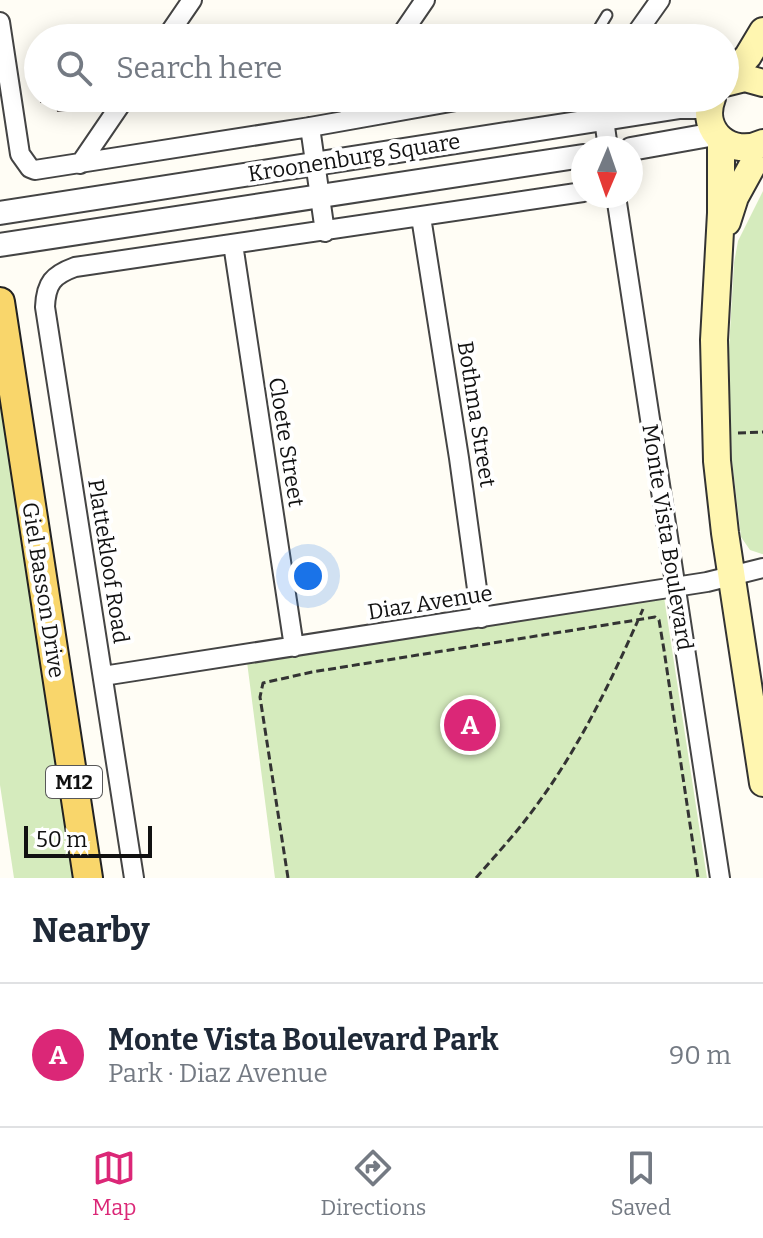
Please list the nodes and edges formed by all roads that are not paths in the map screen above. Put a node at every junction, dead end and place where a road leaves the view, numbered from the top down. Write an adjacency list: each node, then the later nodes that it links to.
1 (192, 0): 6 (street)
2 (425, 0): 7 (street)
3 (660, 0): 9 (street)
4 (607, 15): 8 (lane)
5 (0, 22): 28 (street, Kroonenburg Square)
6 (176, 24)
7 (409, 24)
8 (602, 24)
9 (643, 24)
10 (763, 31): 11 (main road)
11 (739, 67)
12 (739, 80): 13 (main road)
13 (763, 83)
14 (115, 112): 28 (street)
15 (351, 112): 20 (street)
16 (393, 112): 20 (street, Kroonenburg Square)
17 (587, 112): 27 (street, Kroonenburg Square)
18 (603, 112): 22 (street)
19 (709, 112): 23 (main road)
20 (347, 120): 21 (street, Kroonenburg Square)
21 (310, 127): 27 (street); 28 (street, Kroonenburg Square)
22 (606, 136)
23 (718, 137): 24 (main road); 25 (street); 37 (main road)
24 (763, 144): 37 (main road)
25 (643, 147)
26 (571, 158): 30 (street, Kroonenburg Square)
27 (314, 162): 30 (street); 32 (street, Kroonenburg Square)
28 (80, 164)
29 (571, 194): 33 (street)
30 (319, 198): 34 (street); 36 (street, Kroonenburg Square)
31 (618, 208): 41 (street, Monte Vista Boulevard)
32 (0, 213)
33 (421, 217): 34 (street); 42 (street, Bothma Street)
34 (325, 232): 35 (street)
35 (233, 244): 43 (street, Cloete Street); 44 (street, Plattekloof Road)
36 (0, 245)
37 (720, 254): 40 (main road)
38 (0, 302): 46 (main road, Giel Basson Drive / M12)
39 (763, 568): 40 (street, Diaz Avenue)
40 (731, 574): 41 (street, Diaz Avenue); 45 (main road)
41 (676, 586): 42 (street, Diaz Avenue); 48 (street, Monte Vista Boulevard)
42 (481, 618): 43 (street, Diaz Avenue)
43 (294, 647): 44 (street, Diaz Avenue)
44 (103, 676): 47 (street, Plattekloof Road)
45 (763, 783)
46 (88, 878)
47 (134, 878)
48 (720, 878)

